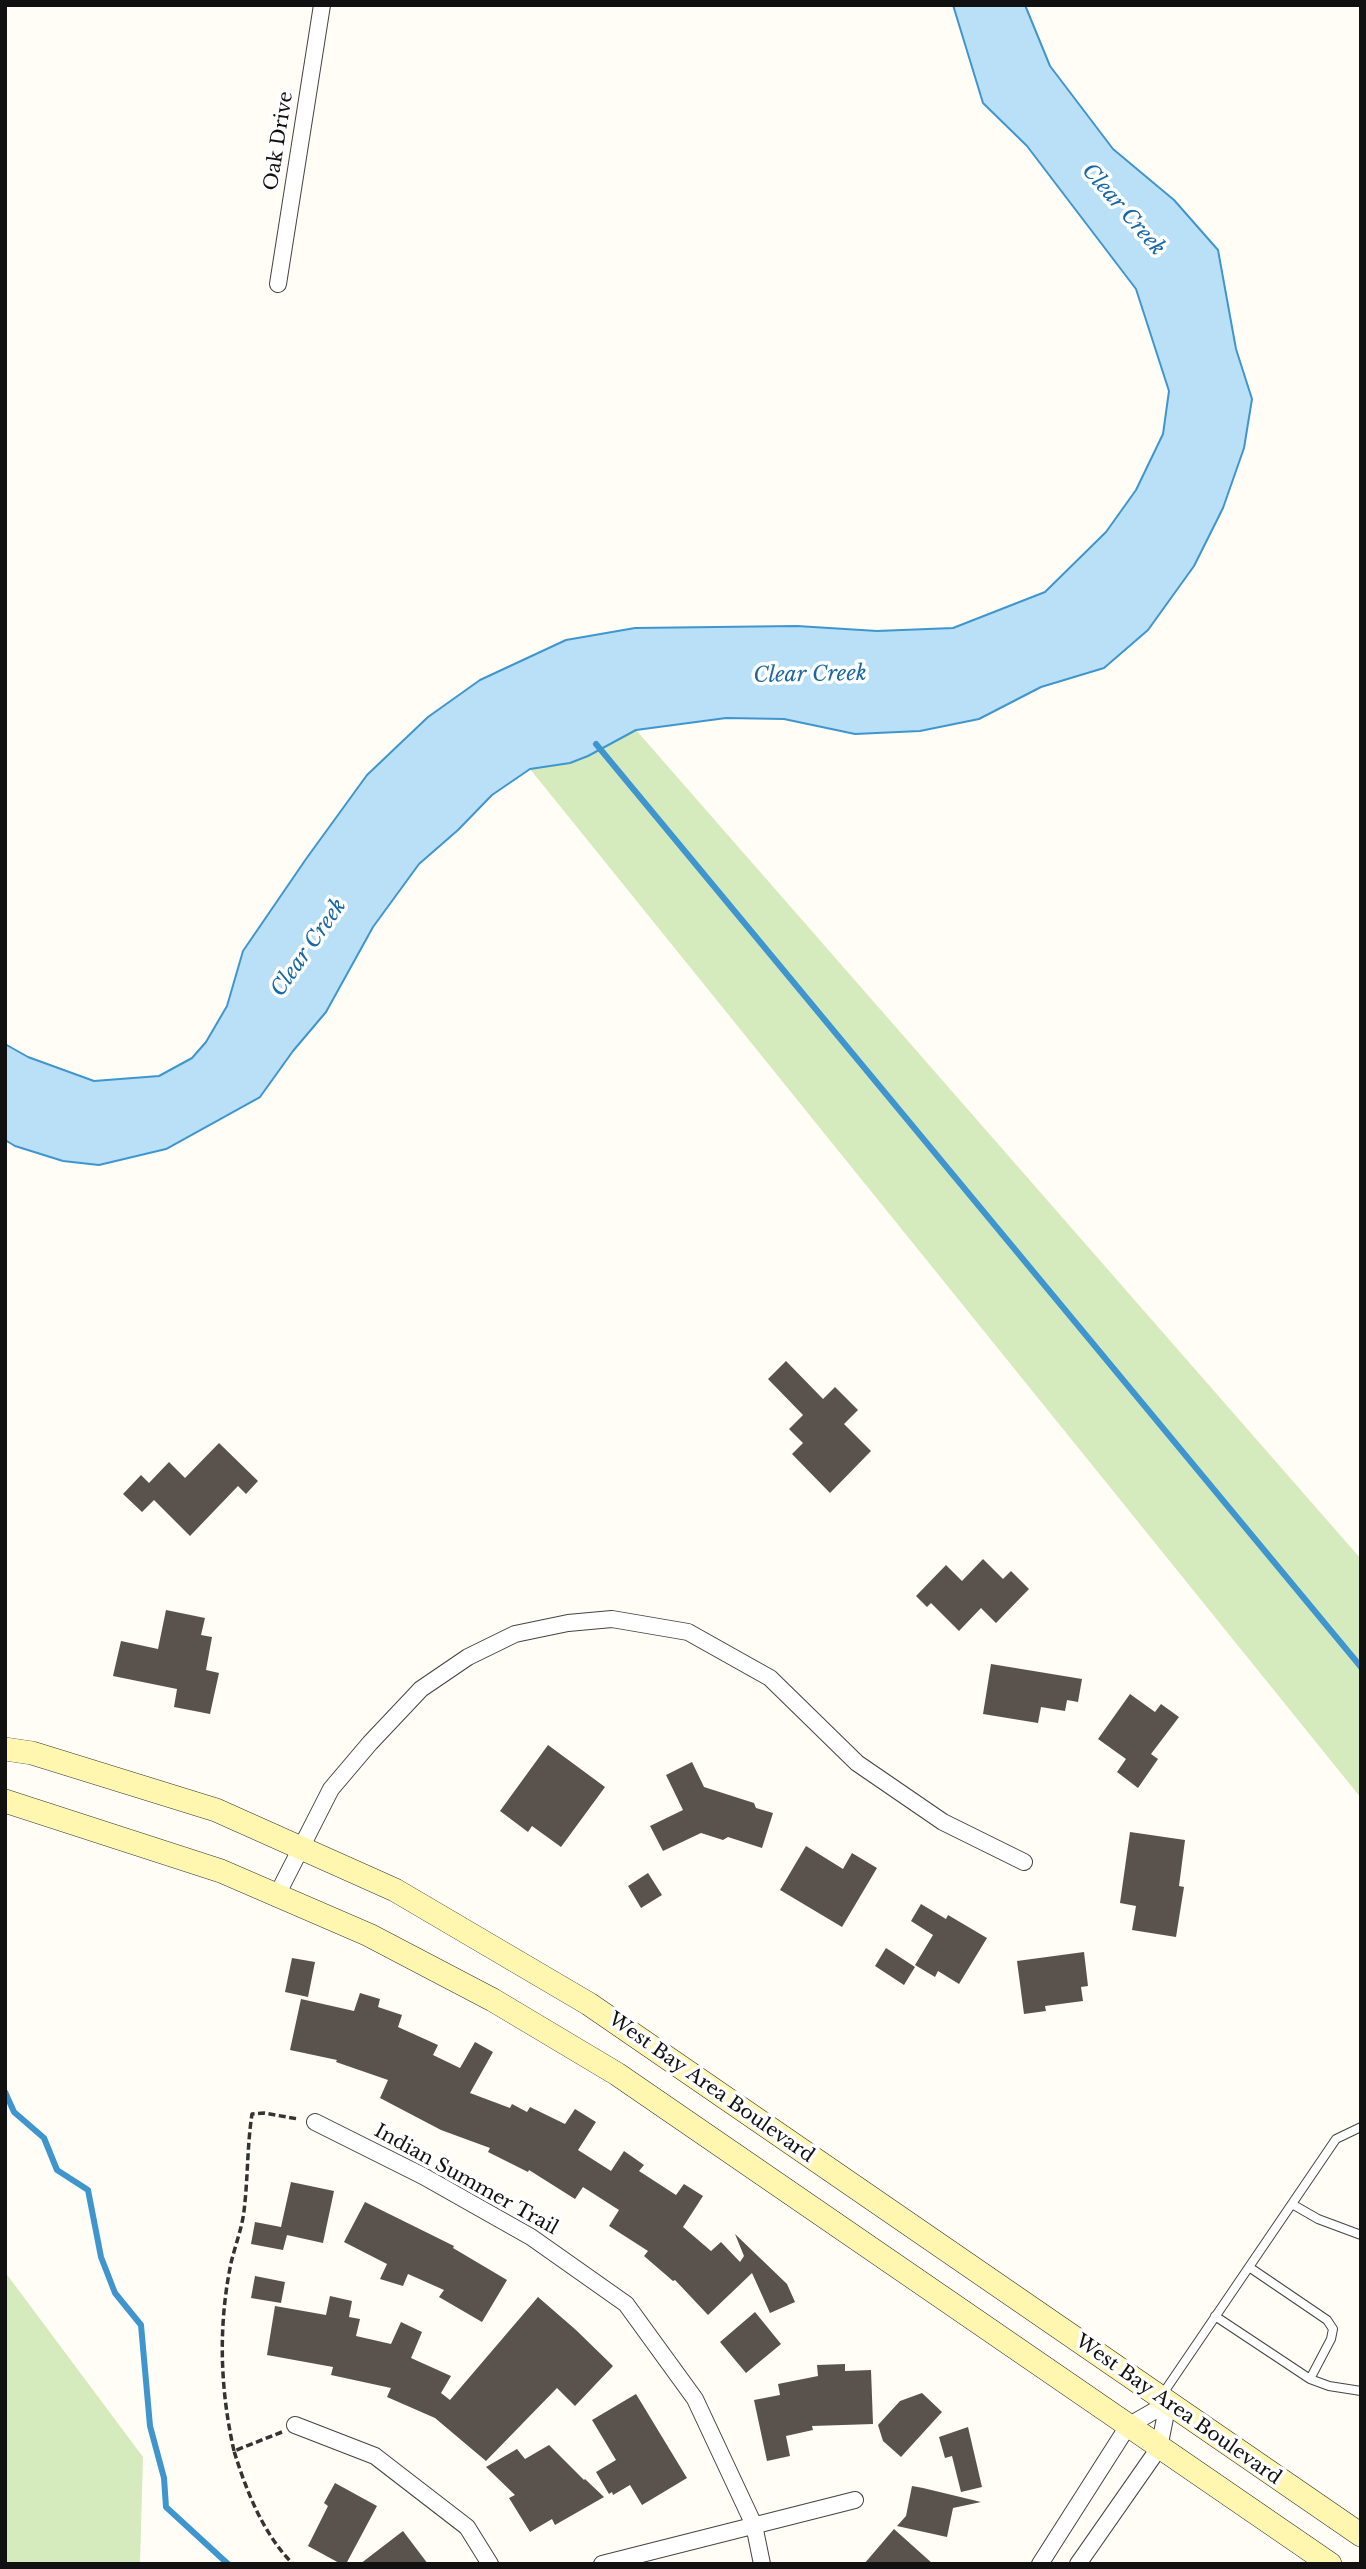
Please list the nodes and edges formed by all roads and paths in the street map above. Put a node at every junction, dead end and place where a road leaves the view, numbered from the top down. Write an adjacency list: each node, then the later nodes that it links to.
1 (321, 5): 2 (street, Oak Drive)
2 (278, 284)
3 (5, 1749): 5 (main road, West Bay Area Boulevard)
4 (5, 1801): 7 (main road, West Bay Area Boulevard)
5 (300, 1848): 6 (street); 7 (street); 16 (main road, West Bay Area Boulevard)
6 (1024, 1862)
7 (277, 1895): 18 (main road, West Bay Area Boulevard)
8 (315, 2122): 20 (path); 22 (street, Indian Summer Trail)
9 (1361, 2127): 10 (lane)
10 (1292, 2204): 11 (lane); 12 (lane)
11 (1361, 2235)
12 (1249, 2267): 13 (lane); 14 (lane)
13 (1215, 2316): 14 (lane); 16 (lane)
14 (1310, 2379): 15 (lane)
15 (1361, 2391)
16 (1164, 2400): 18 (street); 19 (street); 23 (main road, West Bay Area Boulevard)
17 (295, 2425): 20 (path); 25 (street)
18 (1128, 2426): 19 (main road, West Bay Area Boulevard); 28 (street)
19 (1159, 2448): 29 (street); 30 (main road, West Bay Area Boulevard)
20 (234, 2451): 24 (path)
21 (855, 2500): 22 (street)
22 (754, 2525): 26 (street); 27 (street, Indian Summer Trail)
23 (1361, 2535)
24 (293, 2564)
25 (490, 2564)
26 (601, 2564)
27 (762, 2564)
28 (1040, 2564)
29 (1078, 2564)
30 (1330, 2564)

